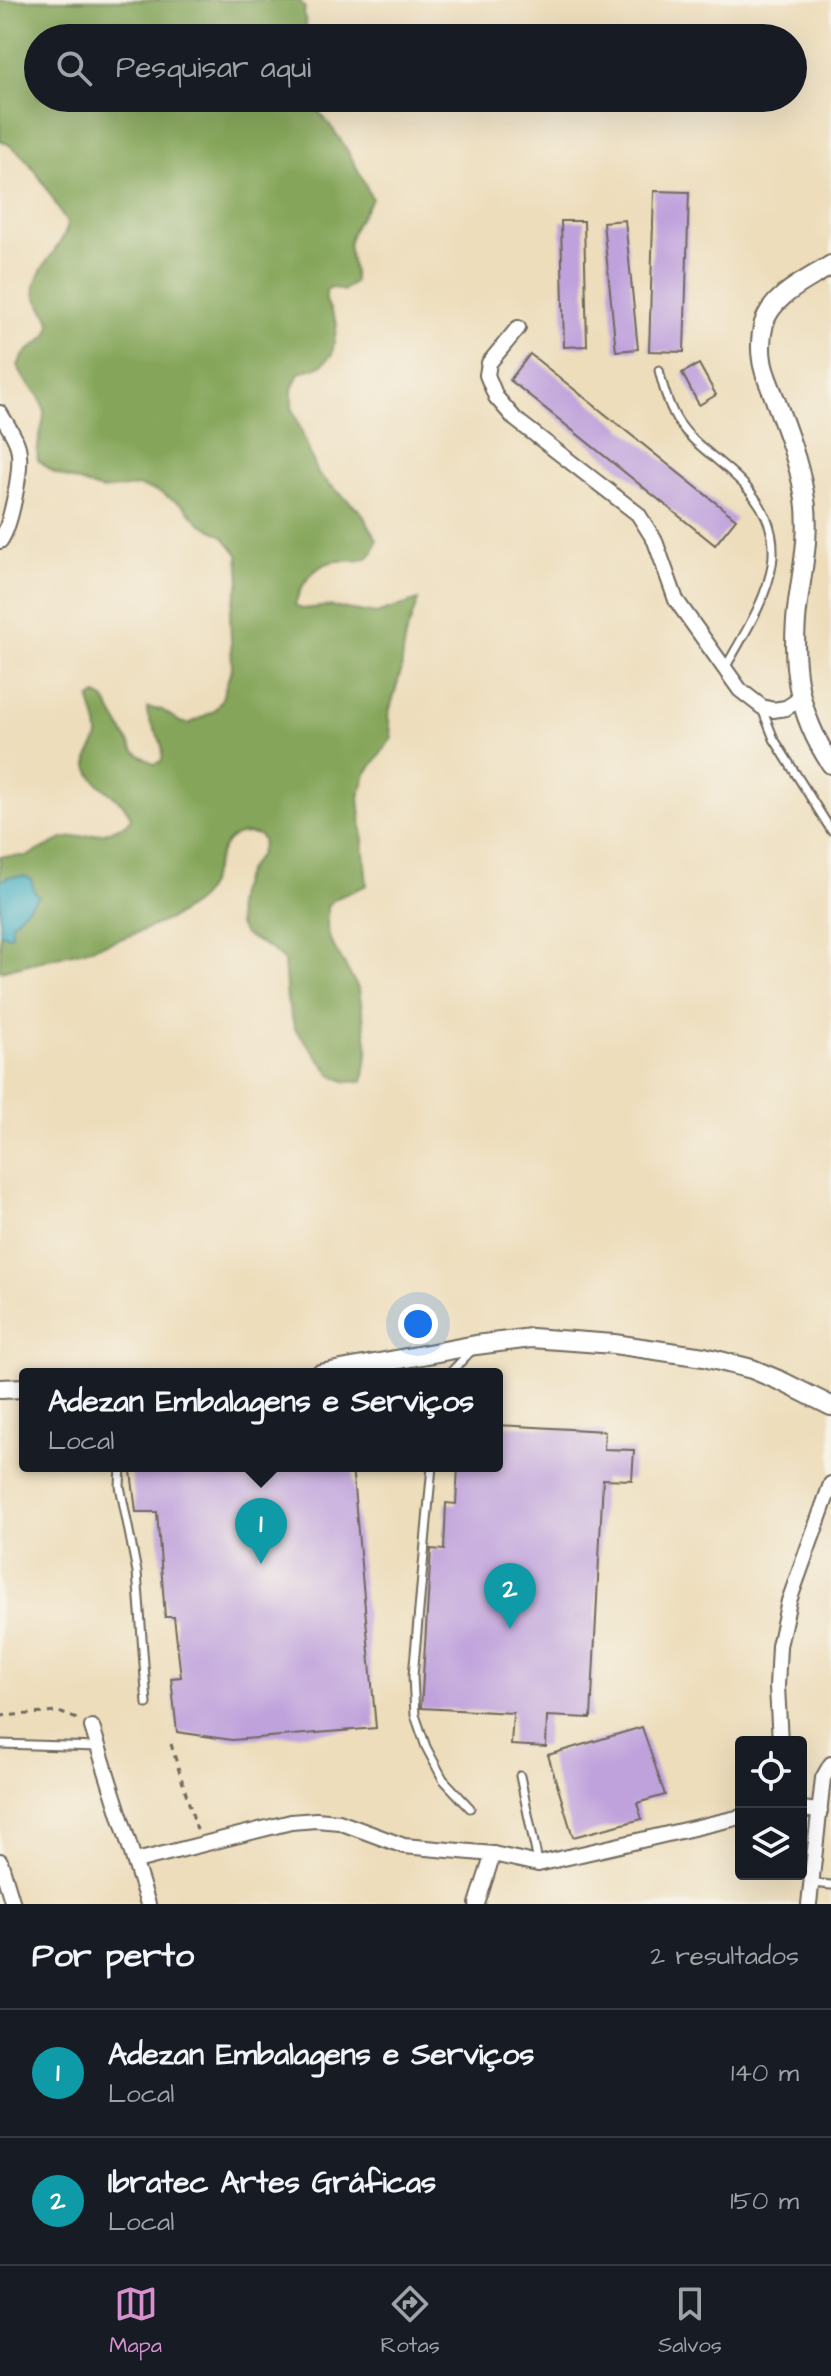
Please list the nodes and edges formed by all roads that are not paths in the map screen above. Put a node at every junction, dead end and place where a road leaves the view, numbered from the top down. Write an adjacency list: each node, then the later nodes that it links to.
1 (831, 265): 7 (street)
2 (518, 328): 6 (street)
3 (659, 370): 6 (lane)
4 (0, 413): 5 (street)
5 (0, 541)
6 (725, 668): 8 (street)
7 (800, 699): 8 (street); 9 (street)
8 (762, 707): 10 (lane)
9 (831, 764)
10 (831, 830)
11 (476, 1345): 12 (street); 15 (lane); 16 (street)
12 (359, 1366): 13 (street); 14 (lane)
13 (349, 1368)
14 (364, 1368)
15 (455, 1368)
16 (831, 1406)
17 (121, 1472): 20 (lane)
18 (431, 1472): 27 (lane)
19 (831, 1484): 22 (street)
20 (147, 1704)
21 (92, 1727): 24 (street)
22 (780, 1736)
23 (0, 1744): 24 (lane)
24 (99, 1747): 33 (street)
25 (831, 1764): 29 (street)
26 (520, 1776): 34 (lane)
27 (470, 1808)
28 (807, 1810): 29 (street)
29 (820, 1811): 35 (street)
30 (735, 1818): 34 (street)
31 (493, 1854): 33 (street); 34 (street); 39 (street)
32 (0, 1861): 37 (street)
33 (136, 1861): 38 (street)
34 (538, 1864)
35 (812, 1883): 36 (lane); 40 (street)
36 (831, 1885)
37 (13, 1904)
38 (148, 1904)
39 (477, 1904)
40 (809, 1904)

